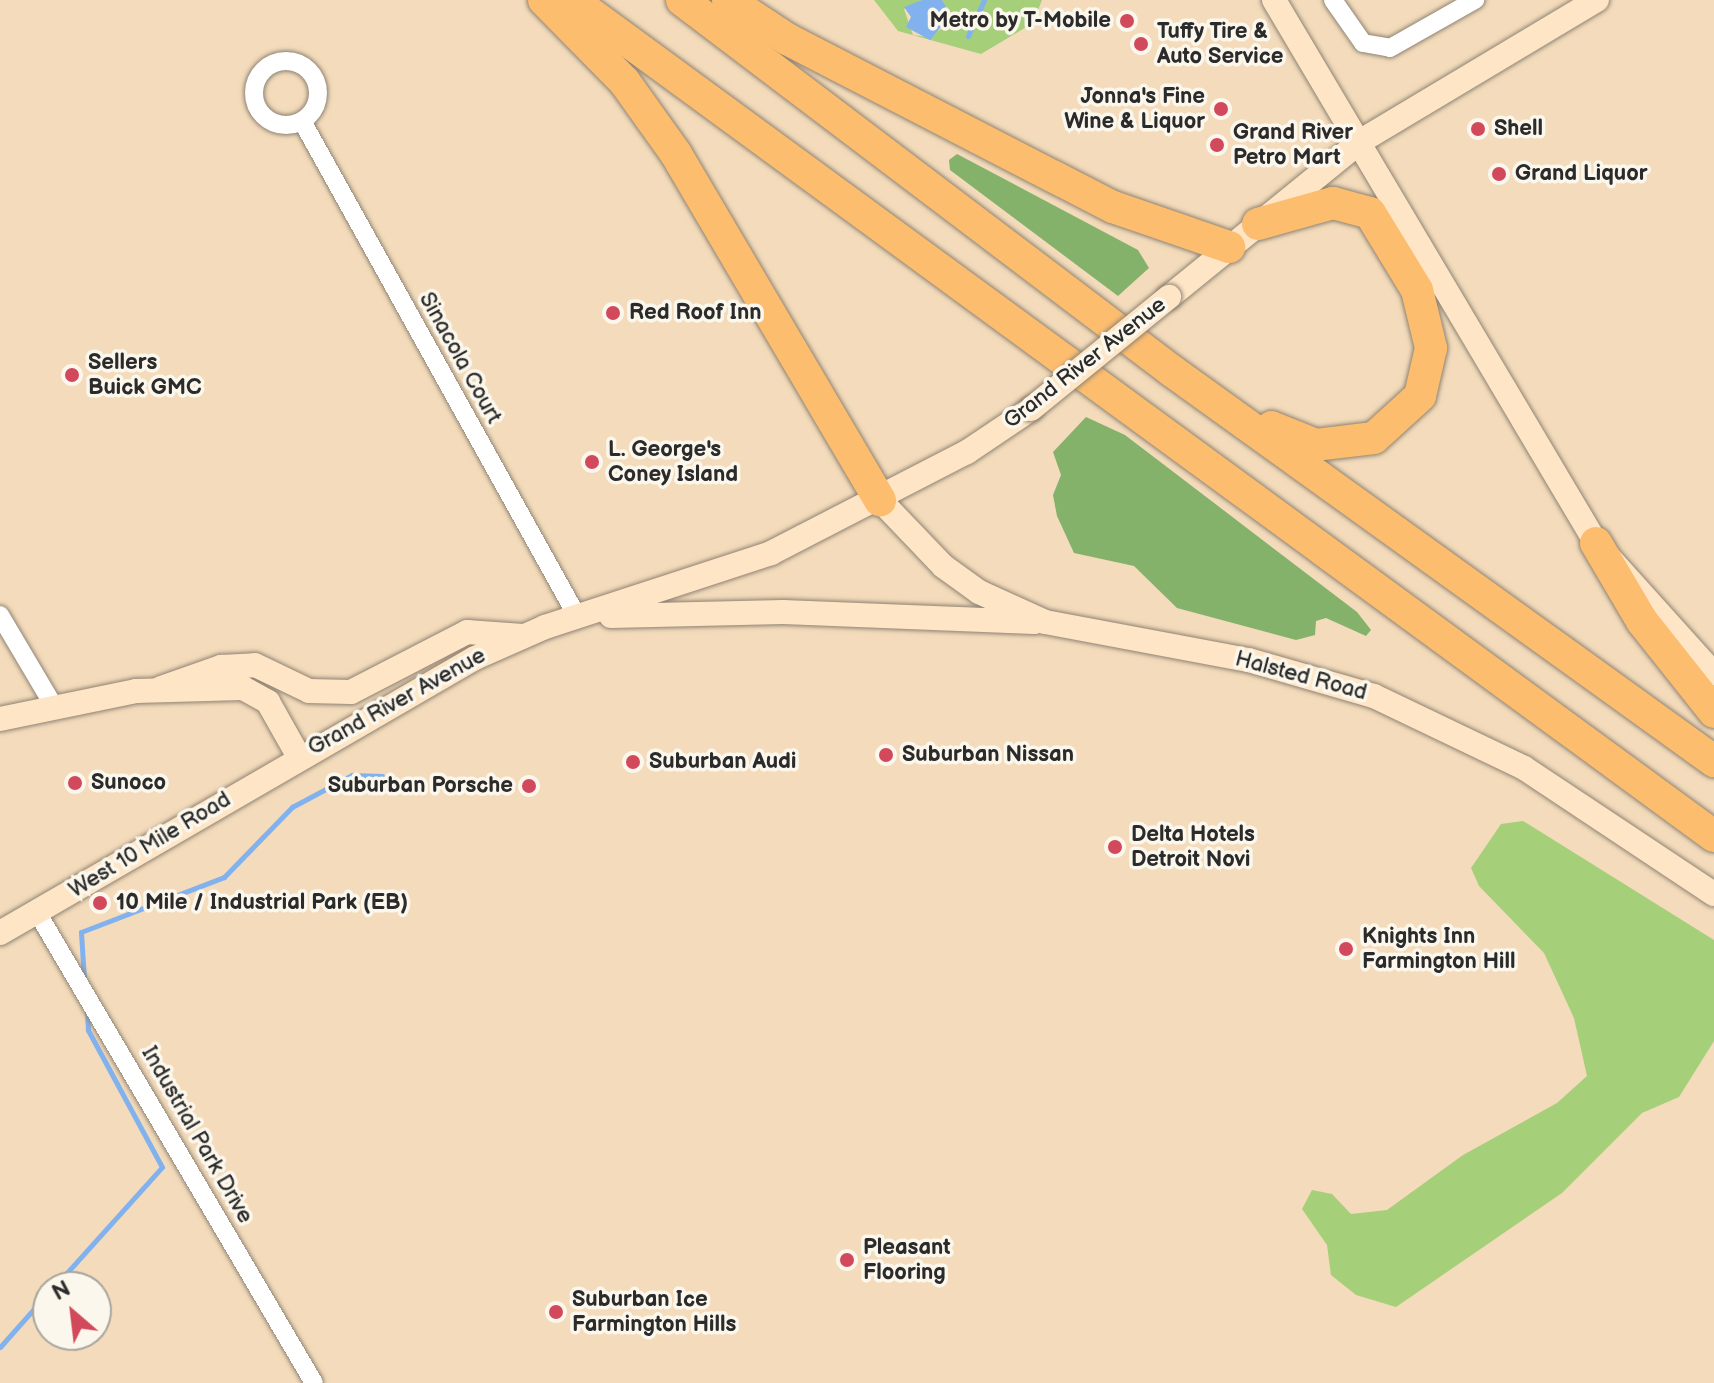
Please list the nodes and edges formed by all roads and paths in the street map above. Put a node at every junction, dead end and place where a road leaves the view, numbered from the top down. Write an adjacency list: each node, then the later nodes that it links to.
1 (544, 0): 14 (highway)
2 (572, 0): 27 (highway)
3 (682, 0): 13 (highway)
4 (728, 0): 12 (highway)
5 (1274, 0): 10 (main road)
6 (1333, 0): 7 (street)
7 (1475, 0)
8 (1597, 0): 10 (main road, Grand River Avenue)
9 (302, 121): 17 (street, Sinacola Court)
10 (1361, 141): 11 (main road, Grand River Avenue); 15 (main road)
11 (1258, 224): 12 (main road, Grand River Avenue); 13 (highway)
12 (1229, 247): 14 (main road, Grand River Avenue, bridge)
13 (1172, 371): 26 (highway)
14 (880, 500): 17 (main road, Grand River Avenue); 18 (main road, Halsted Road)
15 (1596, 543): 20 (main road); 23 (highway)
16 (0, 615): 22 (street)
17 (577, 616): 18 (main road); 19 (main road, Grand River Avenue)
18 (1045, 622): 28 (main road, Halsted Road)
19 (523, 636): 21 (main road, Grand River Avenue); 25 (main road, Grand River Avenue)
20 (1714, 674)
21 (161, 688): 22 (main road, Grand River Avenue); 25 (main road, Grand River Avenue)
22 (55, 708): 24 (main road, Grand River Avenue)
23 (1714, 712)
24 (0, 719)
25 (299, 757): 29 (main road, West 10 Mile Road)
26 (1714, 761)
27 (1714, 836)
28 (1714, 894)
29 (37, 912): 30 (main road, West 10 Mile Road); 31 (street, Industrial Park Drive)
30 (0, 933)
31 (314, 1383)

